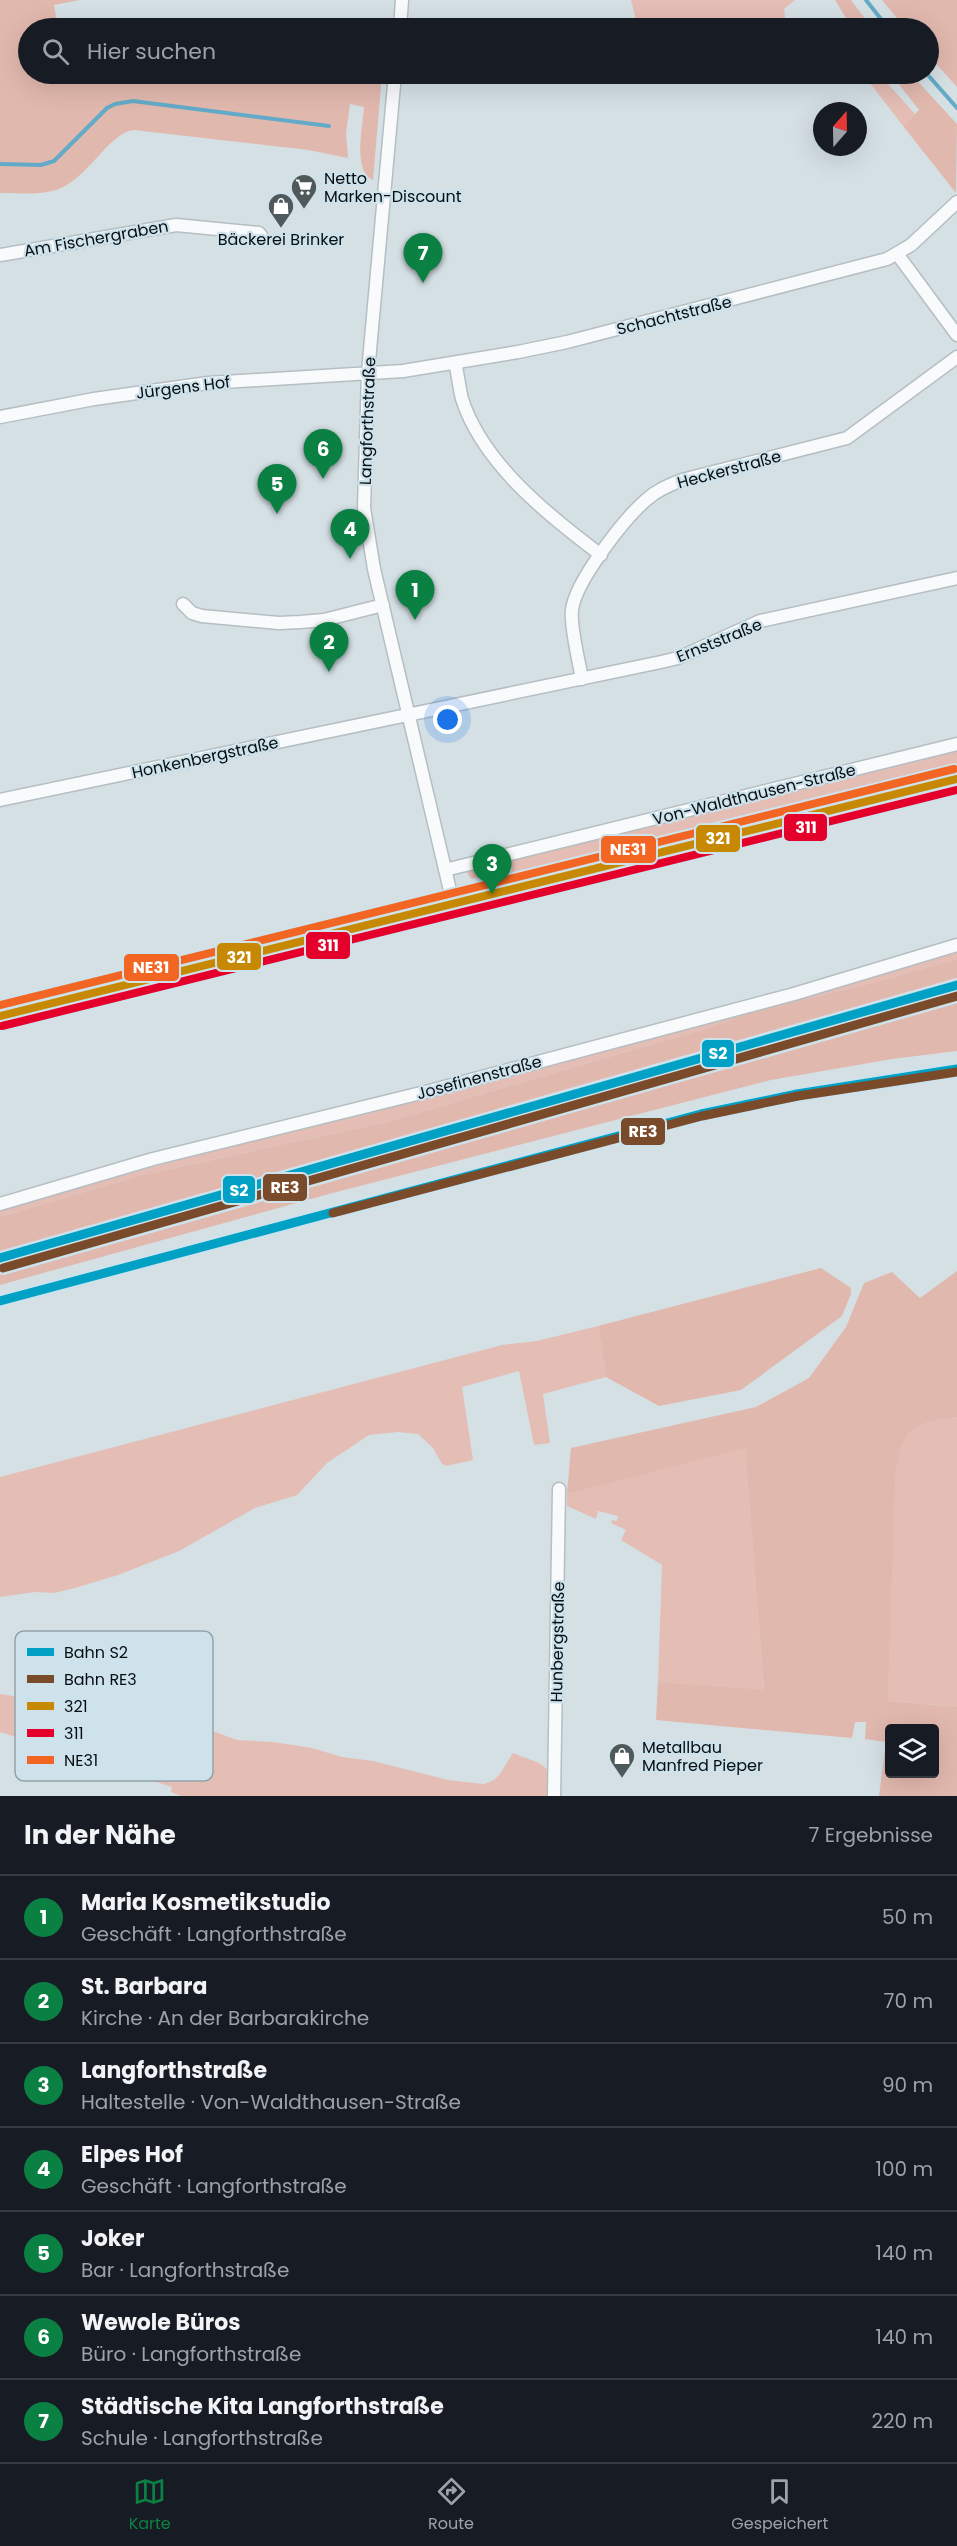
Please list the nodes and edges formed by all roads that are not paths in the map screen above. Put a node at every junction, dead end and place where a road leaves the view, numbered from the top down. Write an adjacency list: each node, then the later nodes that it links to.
1 (402, 0): 2 (street)
2 (401, 18)
3 (394, 84): 11 (street, Langforthstraße)
4 (957, 202): 7 (street, Schachtstraße)
5 (262, 237): 6 (street, Am Fischergraben)
6 (0, 255)
7 (898, 255): 8 (street); 10 (street, Schachtstraße)
8 (957, 335)
9 (957, 357): 13 (street, Heckerstraße)
10 (455, 363): 11 (street, Schachtstraße); 13 (street)
11 (368, 372): 12 (street, Jürgens Hof); 16 (street, Langforthstraße)
12 (0, 417)
13 (601, 555): 17 (street, Heckerstraße)
14 (957, 578): 17 (street, Ernststraße)
15 (183, 604): 16 (street)
16 (383, 605): 18 (street, Langforthstraße)
17 (582, 679): 18 (street, Ernststraße)
18 (410, 714): 21 (street, Honkenbergstraße); 22 (street, Langforthstraße)
19 (957, 744): 22 (street, Von-Waldthausen-Straße)
20 (957, 779): 23 (street)
21 (0, 800)
22 (445, 870): 23 (street, Langforthstraße)
23 (453, 903): 25 (street)
24 (957, 945): 26 (street, Josefinenstraße)
25 (0, 1016)
26 (0, 1204)
27 (559, 1489): 28 (street, Hunbergstraße)
28 (555, 1796)

